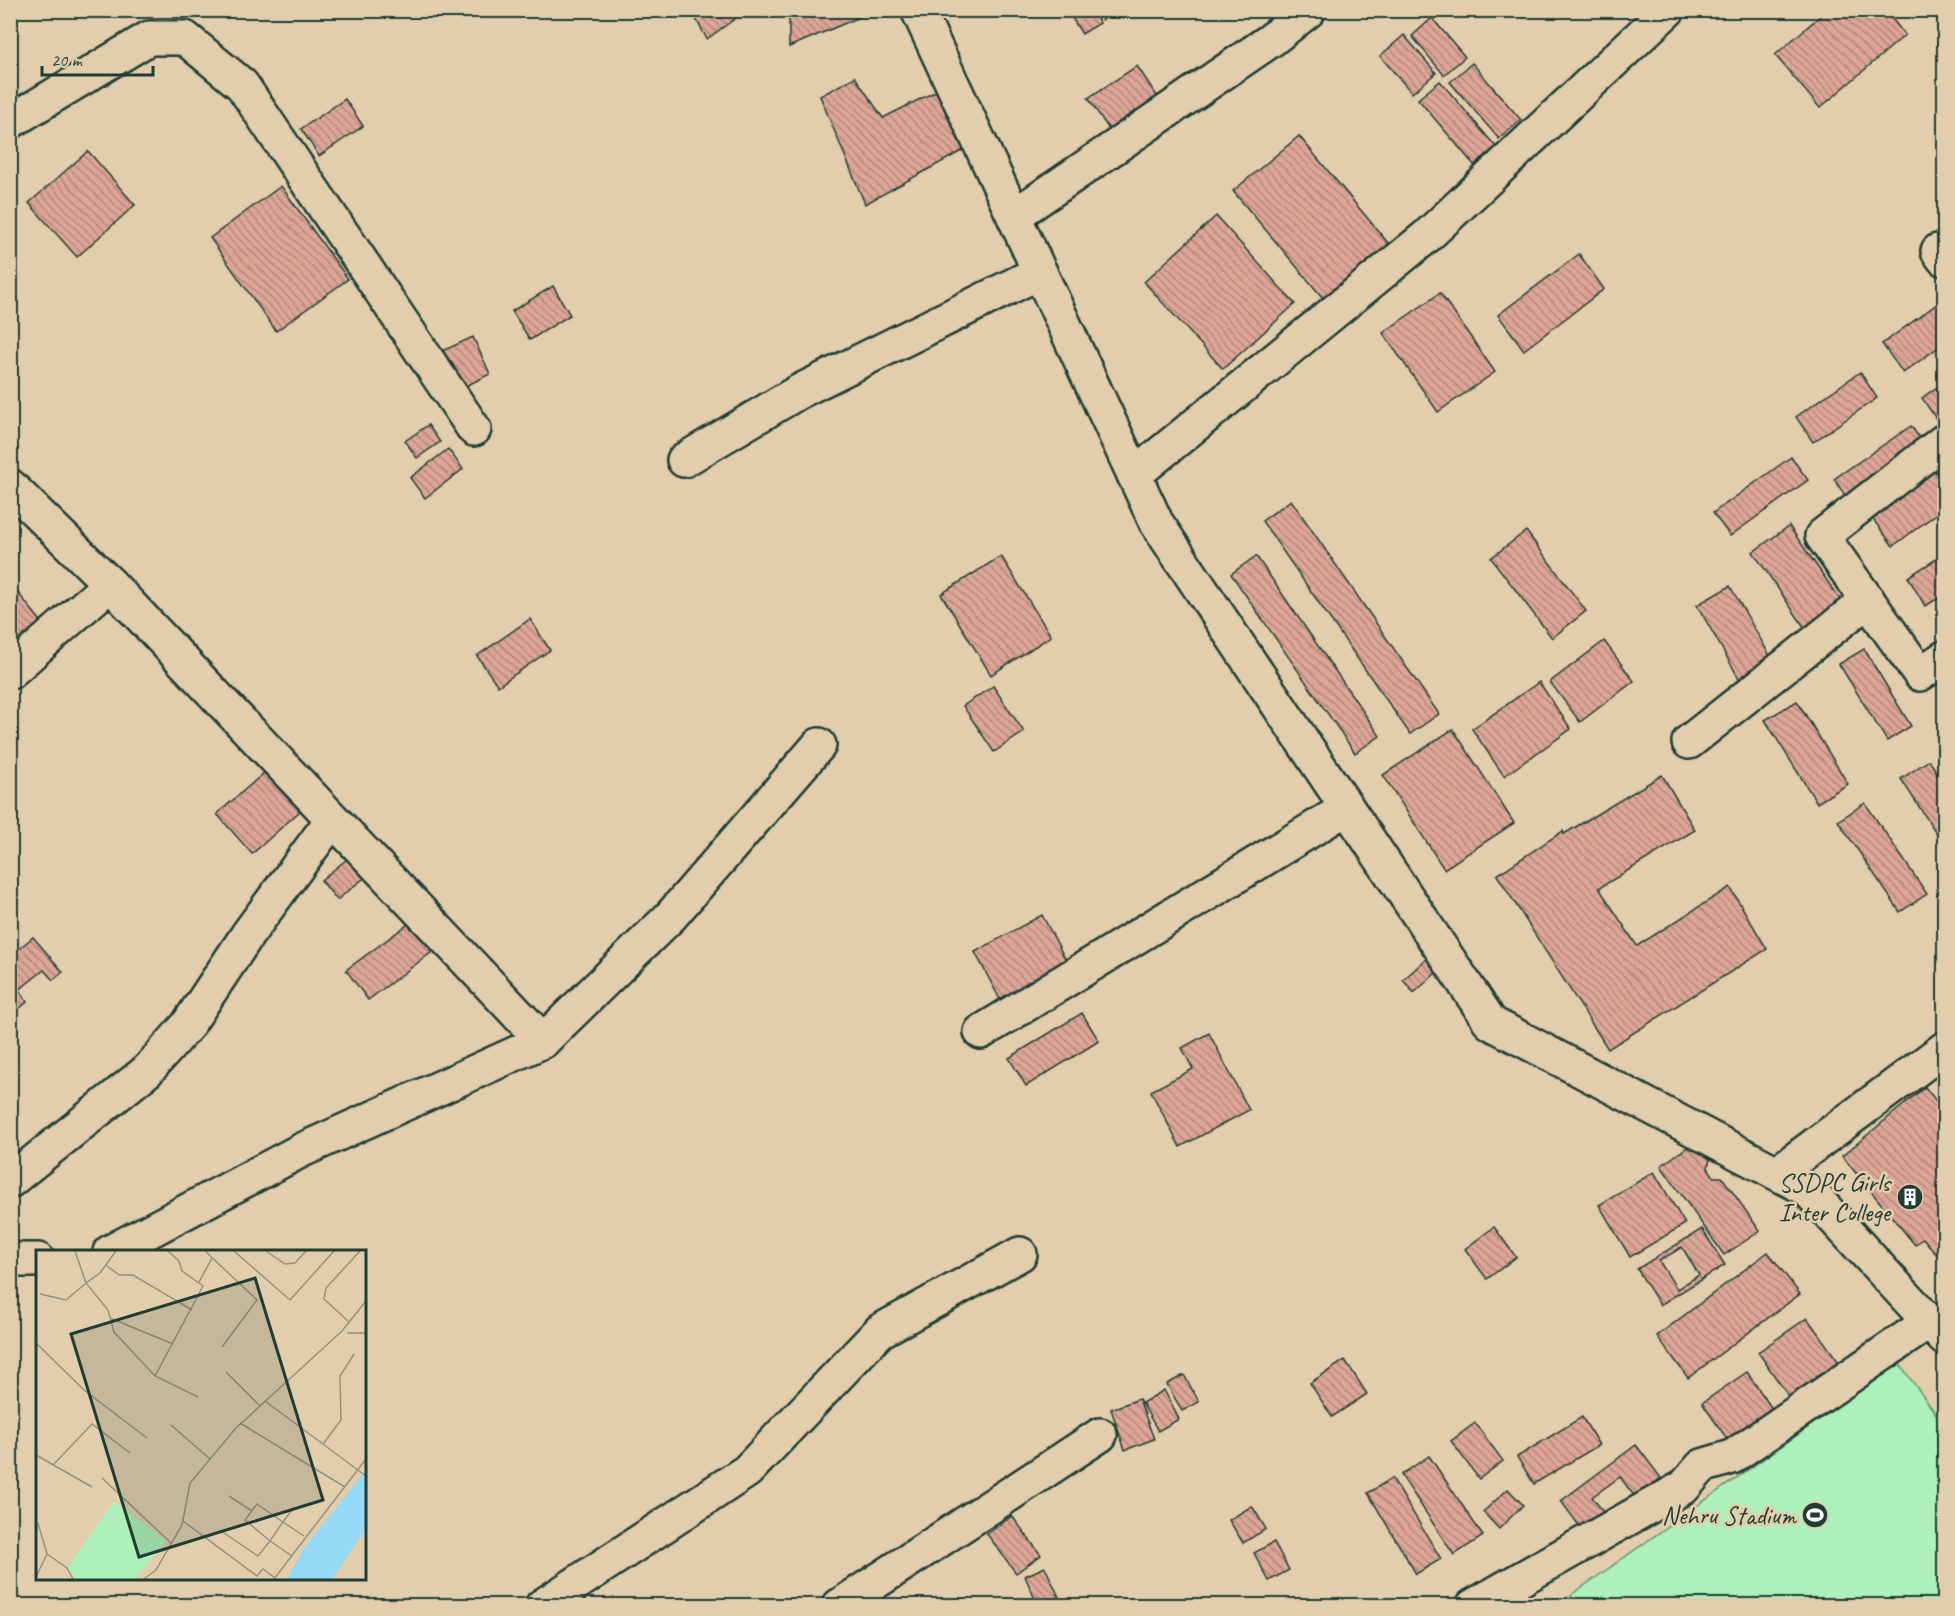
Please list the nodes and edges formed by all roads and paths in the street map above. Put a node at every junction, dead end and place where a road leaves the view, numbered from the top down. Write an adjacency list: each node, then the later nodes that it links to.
1 (918, 10): 5 (street)
2 (1310, 10): 5 (street)
3 (1668, 10): 10 (street)
4 (10, 122): 7 (street)
5 (1014, 216): 6 (street)
6 (1040, 272): 9 (street); 10 (street)
7 (474, 429)
8 (1944, 441): 13 (street)
9 (684, 460)
10 (1134, 475): 18 (street)
11 (10, 486): 12 (street)
12 (110, 584): 15 (street); 19 (street)
13 (1868, 600): 14 (street); 16 (street)
14 (1944, 658)
15 (10, 672)
16 (1689, 742)
17 (819, 746): 21 (street)
18 (1347, 808): 20 (street); 23 (street)
19 (332, 820): 21 (street); 24 (street)
20 (981, 1032)
21 (543, 1041): 25 (street)
22 (1944, 1049): 23 (street)
23 (1777, 1173): 29 (street)
24 (10, 1180)
25 (112, 1250)
26 (1020, 1254): 31 (street)
27 (10, 1260): 28 (street)
28 (36, 1260)
29 (1937, 1330): 33 (street)
30 (1100, 1435): 32 (street)
31 (542, 1605)
32 (839, 1605)
33 (1473, 1605)

